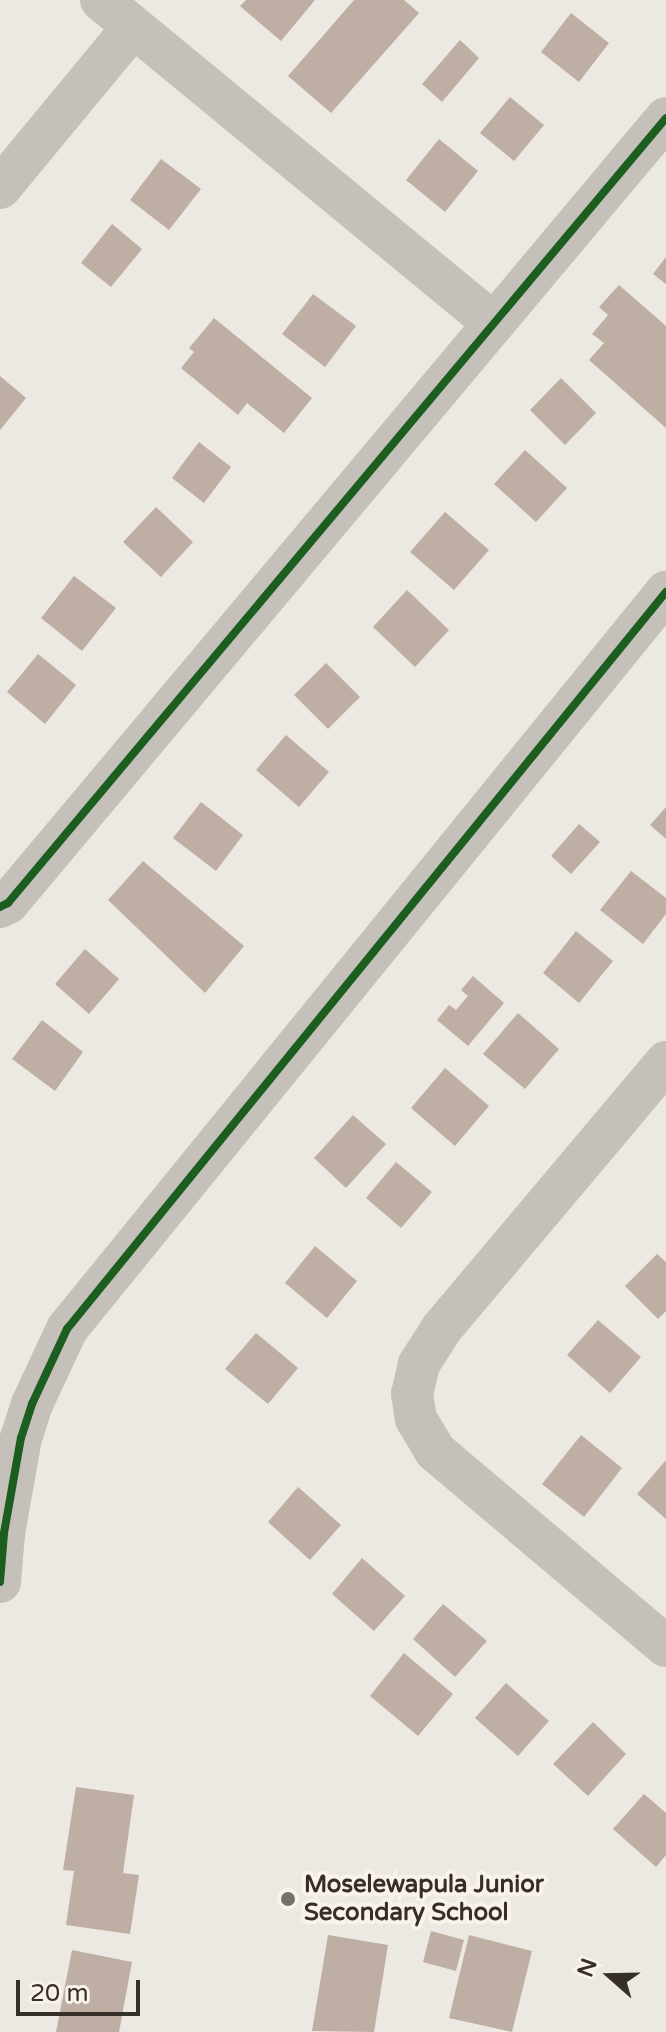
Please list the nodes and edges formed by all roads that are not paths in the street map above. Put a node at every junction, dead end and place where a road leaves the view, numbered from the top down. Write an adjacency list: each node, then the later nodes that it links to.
1 (101, 0): 2 (street)
2 (133, 27): 4 (street); 5 (street)
3 (666, 118): 5 (street)
4 (0, 188)
5 (492, 322): 7 (street)
6 (666, 592): 9 (street)
7 (0, 907)
8 (666, 1062): 11 (street)
9 (10, 1429): 10 (street)
10 (0, 1582)
11 (666, 1646)

